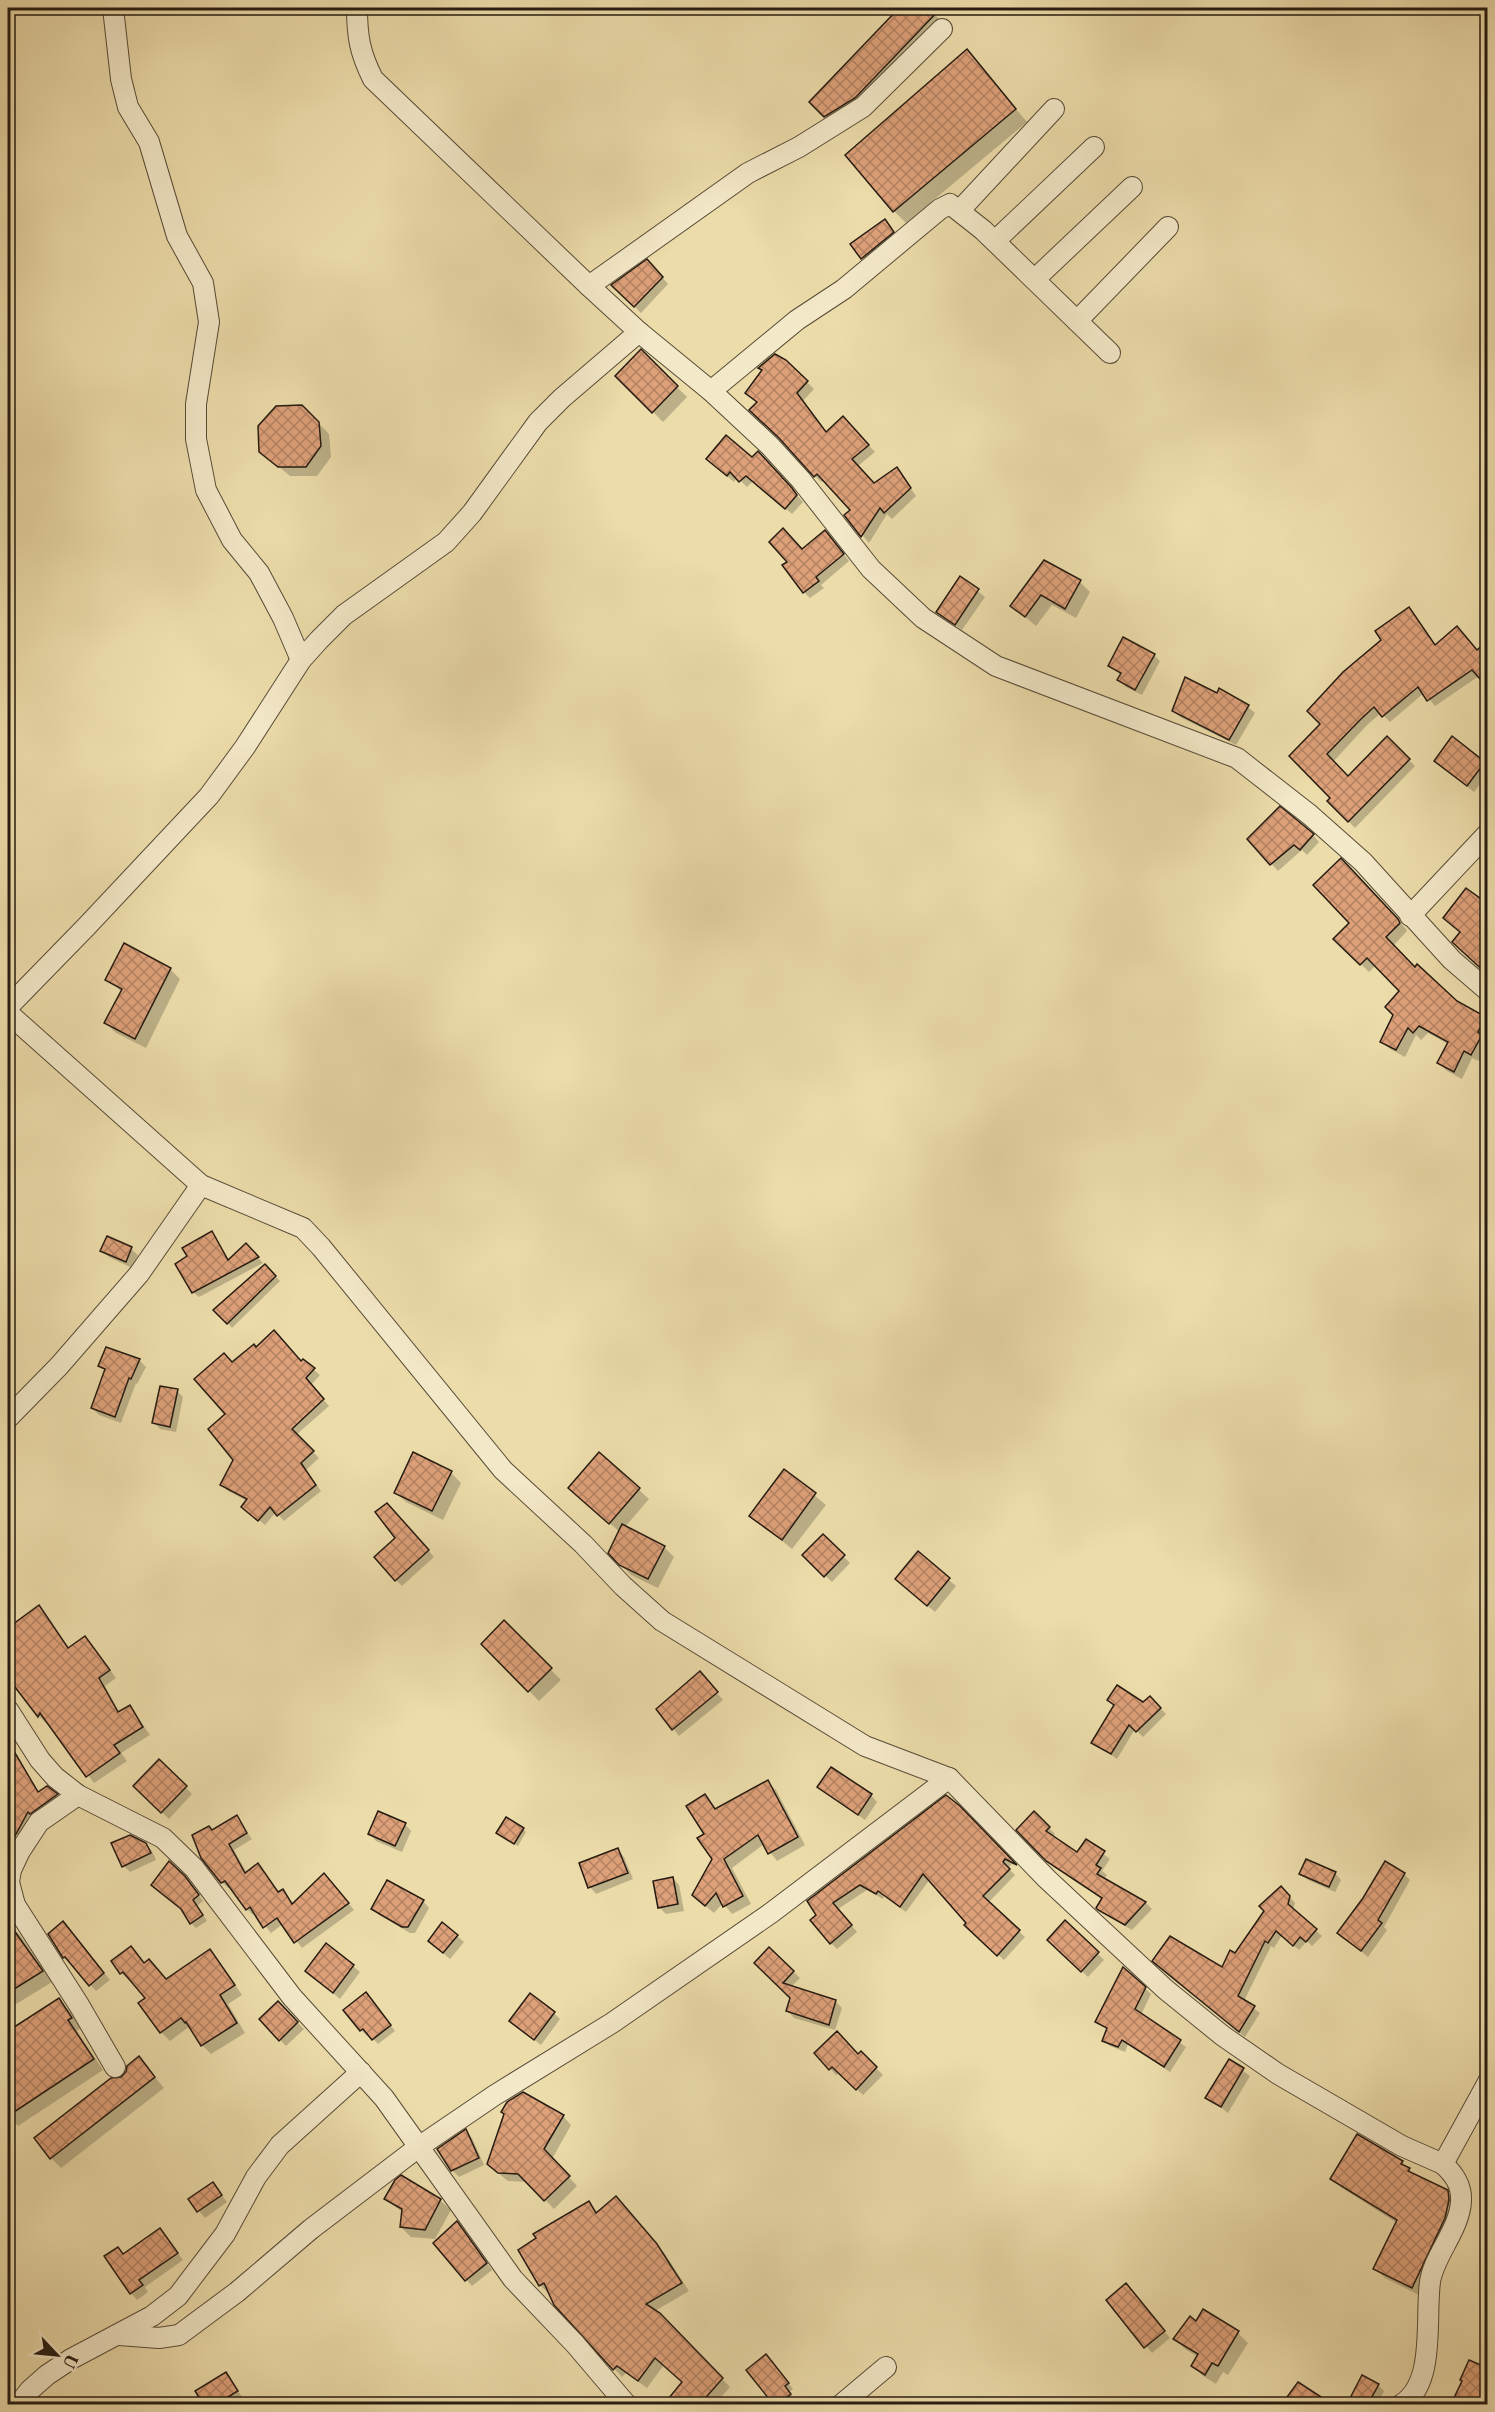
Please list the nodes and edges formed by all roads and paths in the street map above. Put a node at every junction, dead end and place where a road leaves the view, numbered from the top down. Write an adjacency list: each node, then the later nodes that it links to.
1 (113, 8): 16 (street)
2 (357, 8): 11 (street)
3 (942, 29): 11 (street)
4 (1054, 109): 7 (street)
5 (1094, 147): 9 (street)
6 (1132, 187): 10 (street)
7 (960, 210): 9 (street); 15 (street)
8 (1168, 227): 12 (street)
9 (995, 241): 10 (street)
10 (1035, 279): 12 (street)
11 (589, 286): 13 (street)
12 (1077, 321): 14 (street)
13 (639, 332): 15 (street); 16 (street)
14 (1110, 353)
15 (711, 391): 18 (street)
16 (301, 660): 20 (street)
17 (1488, 833): 18 (street)
18 (1410, 916): 19 (street)
19 (1488, 991)
20 (8, 1007)
21 (8, 1013): 22 (street)
22 (201, 1185): 23 (street); 25 (street)
23 (8, 1418)
24 (8, 1710): 26 (street)
25 (949, 1779): 31 (street); 32 (street)
26 (78, 1795): 27 (street); 29 (street)
27 (11, 1907): 28 (street)
28 (115, 2067)
29 (361, 2072): 31 (street); 33 (street)
30 (1488, 2082): 32 (street)
31 (420, 2146): 33 (street); 36 (street)
32 (1443, 2164): 38 (street)
33 (119, 2335): 35 (street)
34 (886, 2367): 37 (street)
35 (19, 2404)
36 (626, 2404)
37 (842, 2404)
38 (1402, 2404)

